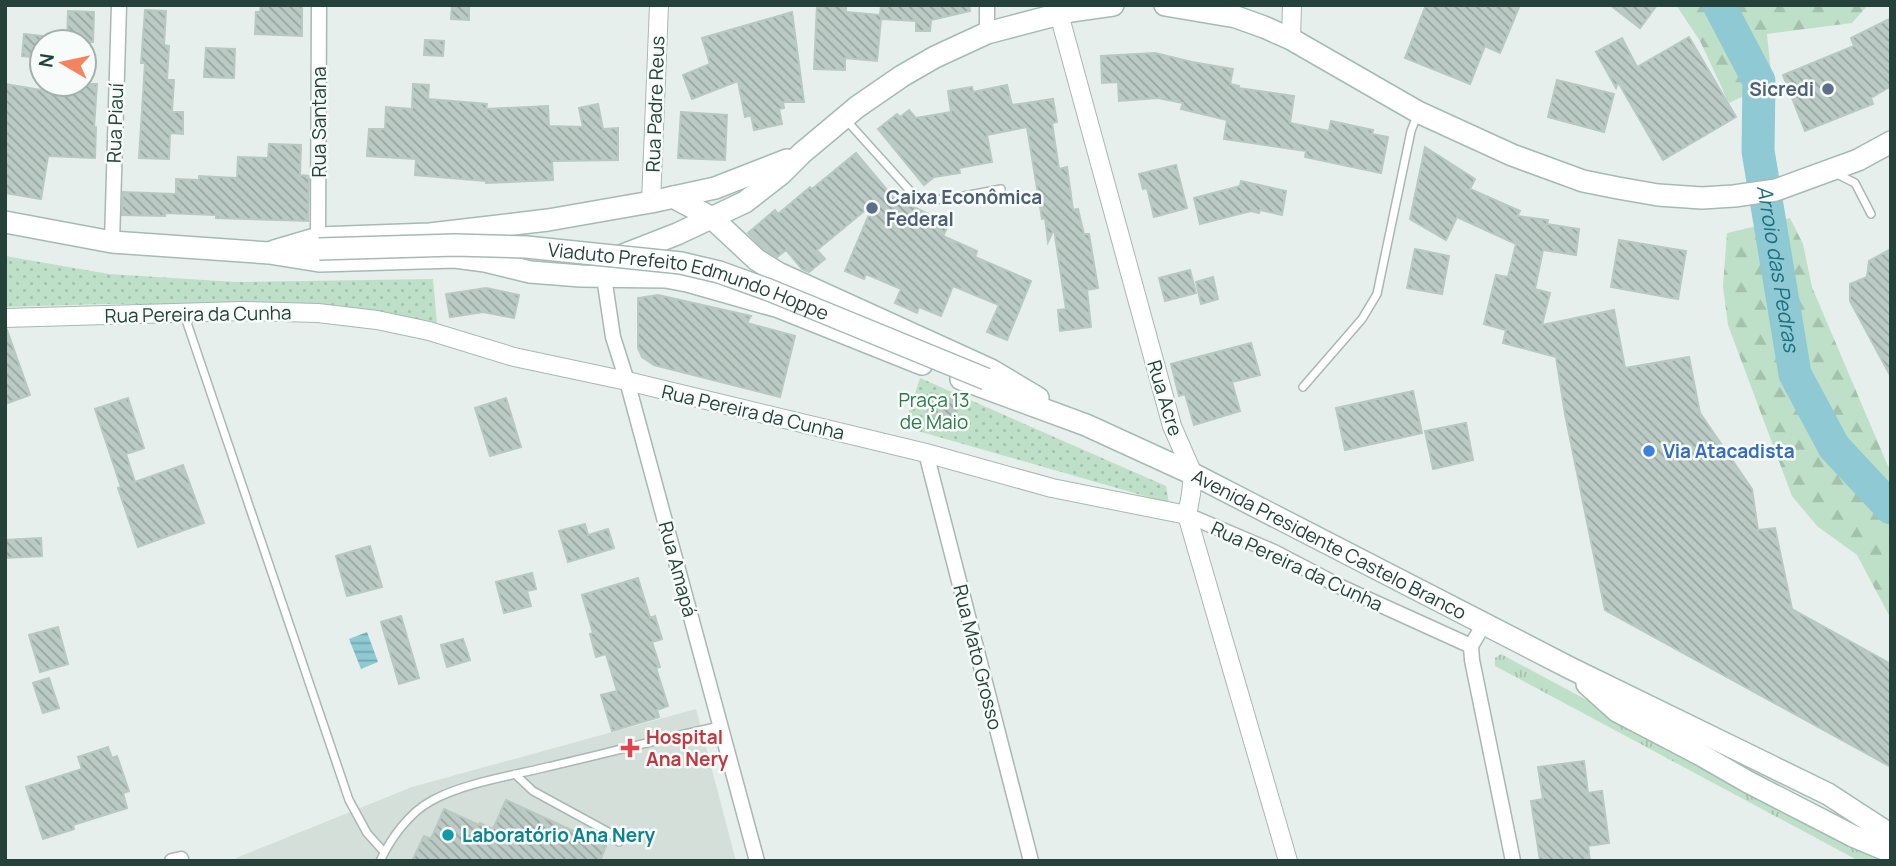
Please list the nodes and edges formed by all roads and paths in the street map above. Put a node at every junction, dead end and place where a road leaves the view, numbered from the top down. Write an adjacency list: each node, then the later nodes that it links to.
1 (119, 5): 25 (street, Rua Piauí)
2 (319, 5): 26 (street, Rua Santana)
3 (659, 5): 18 (street, Rua Padre Reus)
4 (987, 5): 9 (street)
5 (1114, 5): 8 (main road)
6 (1165, 5): 10 (main road)
7 (1292, 5): 10 (street)
8 (1059, 14): 9 (main road); 38 (street, Rua Acre)
9 (987, 33): 12 (main road)
10 (1291, 39): 11 (main road)
11 (1418, 112): 15 (main road); 35 (lane)
12 (844, 118): 14 (main road); 16 (lane)
13 (1891, 142): 15 (main road)
14 (802, 153): 17 (main road); 19 (main road)
15 (1830, 170): 20 (lane)
16 (1001, 189)
17 (673, 197): 18 (main road); 21 (main road, Avenida Presidente Castelo Branco)
18 (651, 202): 22 (main road)
19 (745, 202): 21 (main road); 24 (main road)
20 (1871, 214)
21 (712, 218): 24 (main road, Avenida Presidente Castelo Branco); 29 (main road)
22 (548, 220): 26 (main road); 28 (main road)
23 (5, 222): 25 (main road)
24 (732, 238): 31 (main road); 36 (main road, Avenida Presidente Castelo Branco)
25 (111, 242): 27 (main road)
26 (319, 244): 27 (main road, Viaduto Prefeito Edmundo Hoppe); 36 (main road, Viaduto Prefeito Edmundo Hoppe, bridge)
27 (269, 253): 28 (main road, Avenida Presidente Castelo Branco)
28 (530, 272): 29 (main road, Avenida Presidente Castelo Branco)
29 (565, 275): 30 (main road, Avenida Presidente Castelo Branco)
30 (604, 277): 31 (main road, Avenida Presidente Castelo Branco); 34 (street, Rua Amapá)
31 (687, 281): 36 (main road, Avenida Presidente Castelo Branco)
32 (184, 313): 33 (street, Rua Pereira da Cunha); 34 (street, Rua Pereira da Cunha); 49 (lane)
33 (5, 318)
34 (627, 382): 37 (street, Rua Pereira da Cunha); 43 (street, Rua Amapá)
35 (1303, 387)
36 (1086, 425): 38 (main road, Avenida Presidente Castelo Branco)
37 (926, 453): 39 (street, Rua Pereira da Cunha); 53 (street, Rua Mato Grosso)
38 (1192, 474): 39 (street, Rua Acre); 40 (main road, Avenida Presidente Castelo Branco)
39 (1187, 515): 41 (street, Rua Pereira da Cunha); 54 (street, Rua Acre)
40 (1485, 624): 41 (street); 42 (main road, Avenida Presidente Castelo Branco)
41 (1471, 646): 55 (street)
42 (1570, 668): 44 (main road, Avenida Presidente Castelo Branco); 46 (main road, Avenida Presidente Castelo Branco)
43 (721, 726): 45 (lane); 52 (street, Rua Amapá)
44 (1701, 755): 46 (main road); 50 (main road, Avenida Presidente Castelo Branco)
45 (515, 774): 48 (lane); 49 (lane)
46 (1828, 794): 47 (main road, Avenida Presidente Castelo Branco)
47 (1891, 835)
48 (619, 842)
49 (384, 852): 51 (lane)
50 (1891, 852)
51 (380, 861)
52 (757, 861)
53 (1031, 861)
54 (1288, 861)
55 (1513, 861)

